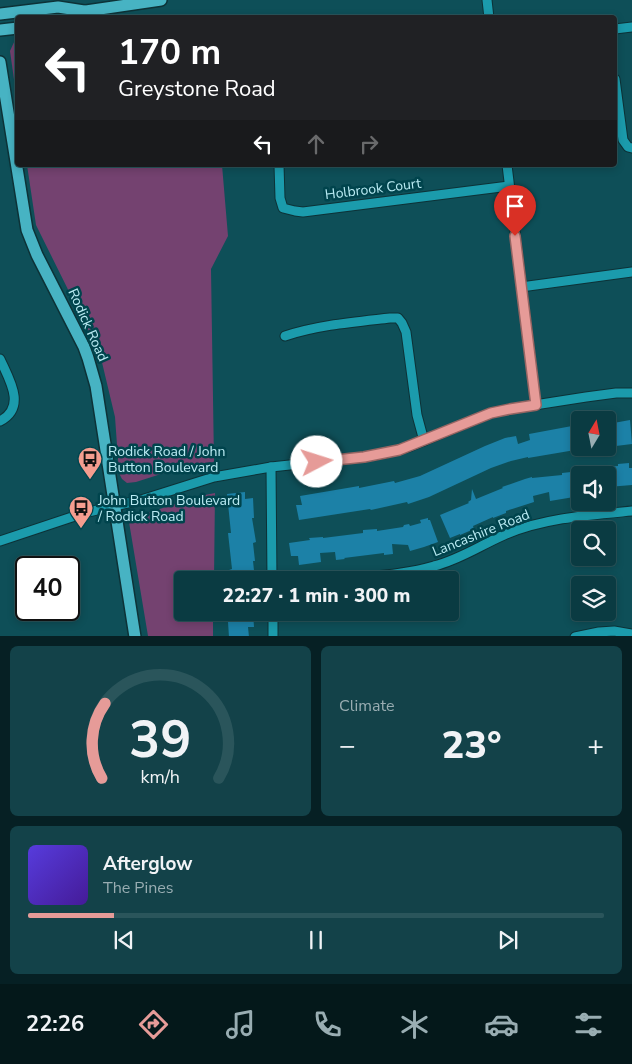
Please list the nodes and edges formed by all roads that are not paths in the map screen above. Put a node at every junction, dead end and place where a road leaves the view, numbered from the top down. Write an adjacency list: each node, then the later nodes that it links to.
1 (161, 0): 3 (main road)
2 (486, 0): 6 (street)
3 (86, 11): 4 (main road); 5 (main road)
4 (0, 14)
5 (77, 15)
6 (488, 15)
7 (632, 27): 9 (street)
8 (15, 28): 10 (main road)
9 (617, 29)
10 (0, 30)
11 (0, 62): 14 (main road, Rodick Road)
12 (617, 94): 13 (street)
13 (632, 148)
14 (15, 155)
15 (17, 167): 28 (main road, Rodick Road)
16 (279, 167): 18 (street, Holbrook Court)
17 (507, 167): 18 (street)
18 (509, 186): 20 (street)
19 (632, 272): 20 (street)
20 (522, 287): 24 (street)
21 (285, 336): 26 (street)
22 (0, 359): 25 (street)
23 (632, 393): 24 (street)
24 (536, 405): 26 (street)
25 (0, 420)
26 (424, 440): 27 (street)
27 (271, 467): 28 (street); 31 (street)
28 (115, 506): 30 (street); 35 (main road, Rodick Road)
29 (632, 511): 32 (street, Lancashire Road)
30 (0, 541)
31 (272, 571)
32 (415, 571)
33 (273, 621): 36 (street)
34 (632, 634): 37 (street)
35 (135, 636)
36 (273, 636)
37 (575, 636)

